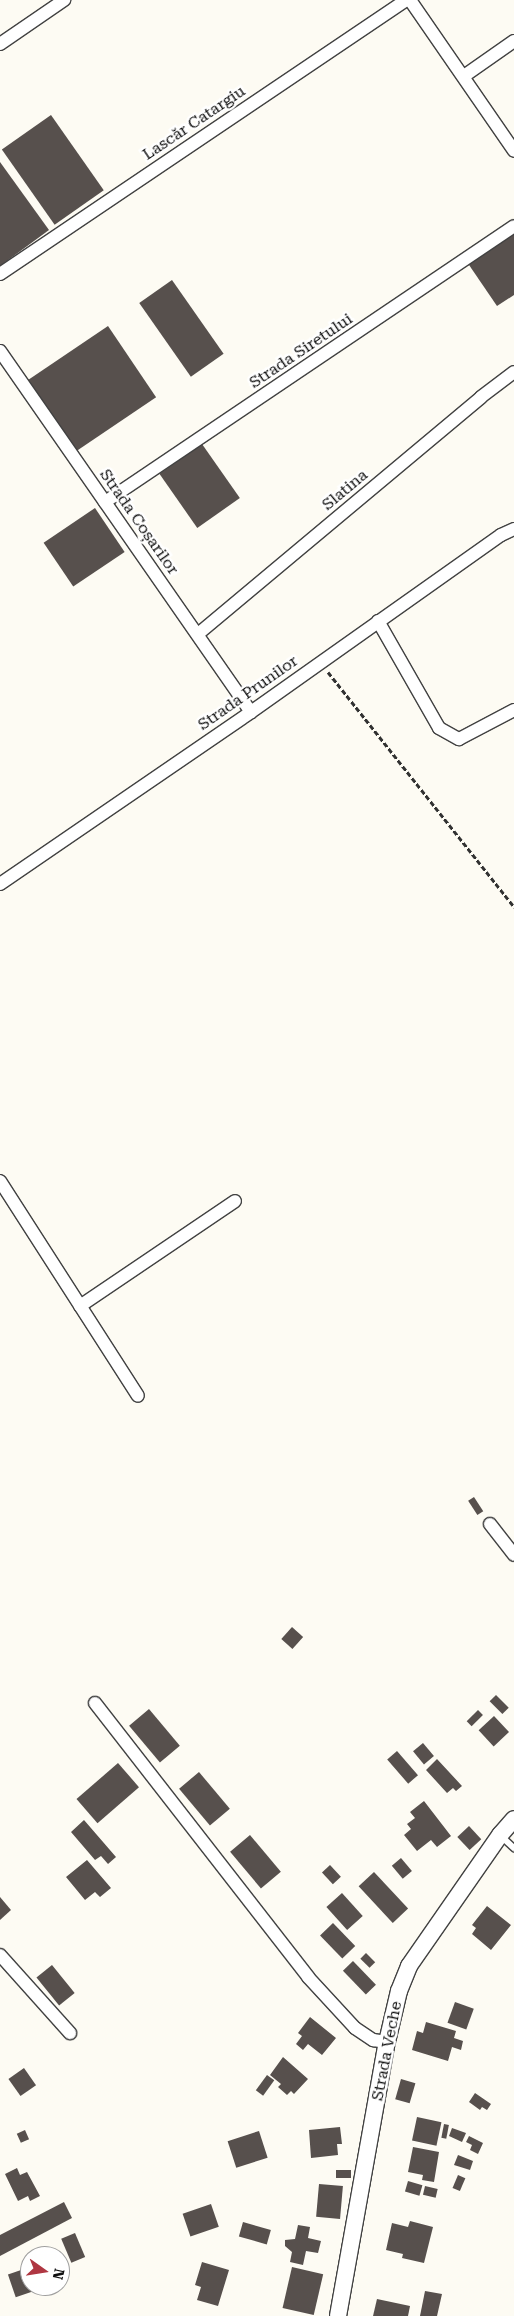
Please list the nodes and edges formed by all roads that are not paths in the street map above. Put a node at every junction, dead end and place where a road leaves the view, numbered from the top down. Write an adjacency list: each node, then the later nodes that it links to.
1 (64, 0): 5 (street)
2 (406, 0): 9 (street, Lascăr Catargiu)
3 (410, 0): 6 (street)
4 (514, 41): 6 (street)
5 (0, 44)
6 (464, 76): 7 (street)
7 (514, 151)
8 (514, 226): 12 (street, Strada Siretului)
9 (0, 274)
10 (0, 351): 12 (street, Strada Coșarilor)
11 (514, 372): 15 (street, Slatina)
12 (105, 502): 15 (street, Strada Coșarilor)
13 (514, 529): 14 (street, Strada Prunilor)
14 (378, 620): 16 (street); 17 (street, Strada Prunilor)
15 (198, 634): 17 (street, Strada Coșarilor)
16 (514, 710)
17 (250, 712): 18 (street, Strada Prunilor)
18 (0, 884)
19 (0, 1181): 21 (street)
20 (235, 1201): 21 (street)
21 (80, 1306): 22 (street)
22 (138, 1396)
23 (490, 1524): 24 (street)
24 (514, 1555)
25 (95, 1703): 31 (street)
26 (514, 1819): 27 (street, Strada Veche)
27 (500, 1835): 28 (lane); 31 (street, Strada Veche)
28 (514, 1848)
29 (0, 1955): 30 (street)
30 (70, 2033)
31 (387, 2042): 32 (street, Strada Veche)
32 (338, 2316)

